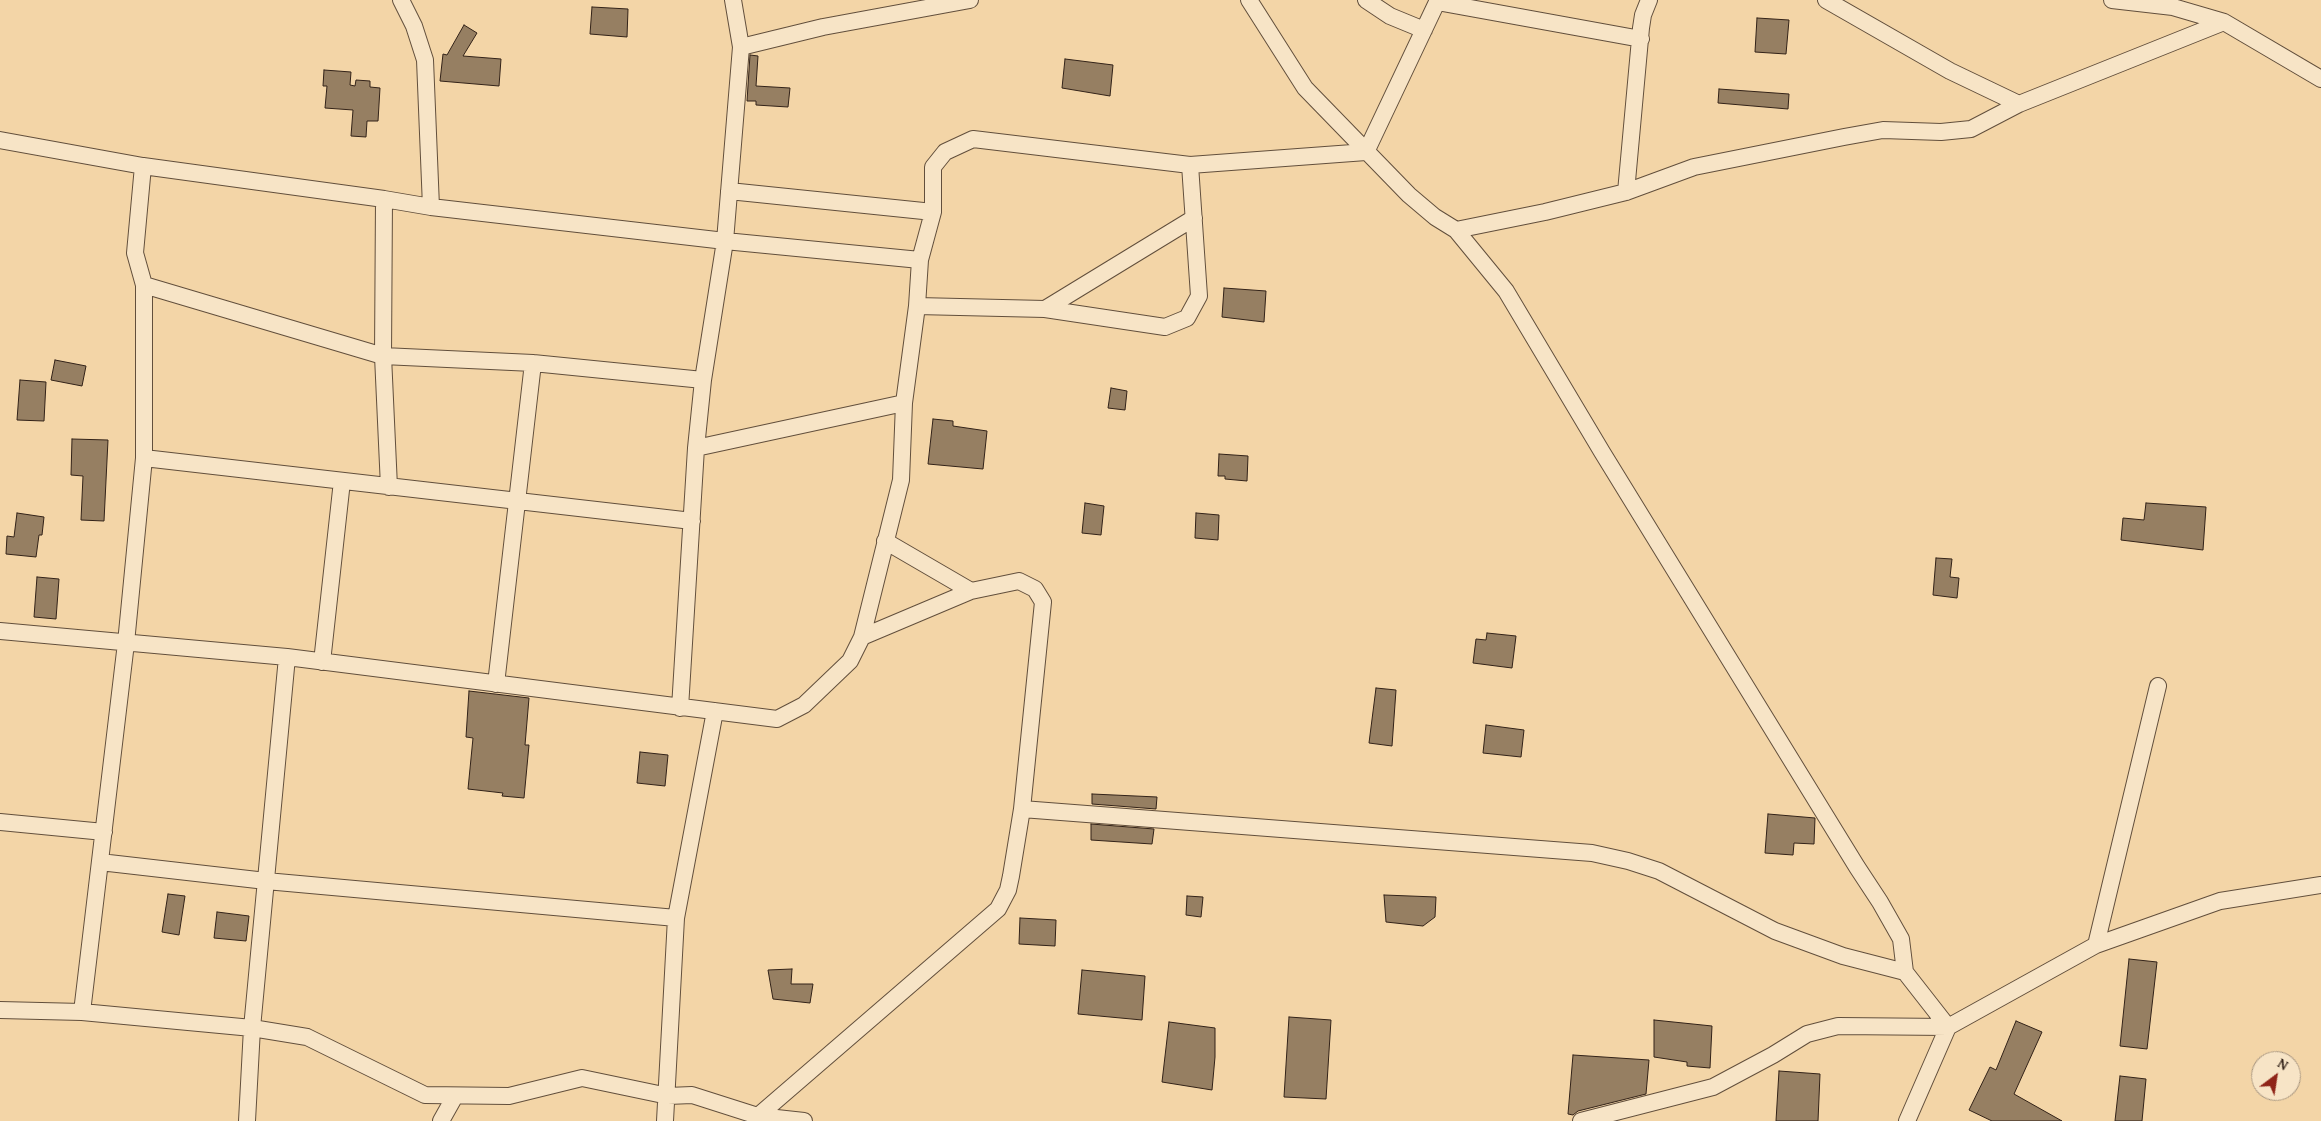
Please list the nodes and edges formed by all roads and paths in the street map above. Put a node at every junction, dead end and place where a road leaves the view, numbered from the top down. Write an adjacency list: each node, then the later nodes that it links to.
1 (401, 0): 23 (street)
2 (733, 0): 13 (street)
3 (970, 0): 13 (street)
4 (1249, 0): 17 (street)
5 (1366, 0): 11 (street)
6 (1649, 0): 12 (street)
7 (1826, 0): 15 (street)
8 (2112, 0): 10 (street)
9 (1438, 1): 11 (street); 12 (street)
10 (2224, 22): 14 (street); 15 (street)
11 (1424, 30): 17 (street)
12 (1641, 39): 21 (street)
13 (741, 48): 20 (street)
14 (2321, 79)
15 (2019, 104): 21 (street)
16 (0, 140): 19 (street)
17 (1366, 152): 18 (street); 26 (street)
18 (1190, 165): 24 (street); 25 (street)
19 (142, 166): 22 (street); 29 (street)
20 (729, 191): 24 (street); 27 (street)
21 (1626, 192): 26 (street)
22 (384, 199): 23 (street); 32 (street)
23 (431, 207): 27 (street)
24 (933, 212): 28 (street)
25 (1194, 218): 31 (street); 31 (street)
26 (1456, 230): 61 (street)
27 (725, 241): 28 (street); 34 (street)
28 (920, 260): 30 (street)
29 (144, 285): 32 (street); 37 (street)
30 (917, 306): 31 (street); 35 (street)
31 (1045, 308)
32 (383, 356): 33 (street); 39 (street)
33 (533, 363): 34 (street); 40 (street)
34 (703, 380): 36 (street)
35 (904, 403): 36 (street); 42 (street)
36 (696, 448): 41 (street)
37 (144, 458): 38 (street); 46 (street)
38 (342, 481): 39 (street); 48 (street)
39 (389, 487): 40 (street)
40 (517, 502): 41 (street); 49 (street)
41 (692, 521): 51 (street)
42 (885, 541): 43 (street); 45 (street)
43 (970, 591): 45 (street); 53 (street)
44 (0, 631): 46 (street)
45 (862, 637): 52 (street)
46 (126, 643): 47 (street); 55 (street)
47 (287, 657): 48 (street); 57 (street)
48 (322, 662): 49 (street)
49 (496, 684): 51 (street)
50 (2158, 686): 60 (street)
51 (680, 708): 52 (street)
52 (715, 712): 59 (street)
53 (1022, 809): 61 (street); 68 (street)
54 (0, 822): 55 (street)
55 (104, 832): 56 (street)
56 (100, 862): 57 (street); 63 (street)
57 (266, 881): 59 (street); 65 (street)
58 (2321, 885): 60 (street)
59 (676, 918): 67 (street)
60 (2096, 944): 64 (street)
61 (1905, 972): 64 (street)
62 (0, 1010): 63 (street)
63 (82, 1012): 65 (street)
64 (1948, 1027): 73 (street); 74 (street)
65 (252, 1028): 66 (street); 69 (street)
66 (455, 1096): 67 (street); 70 (street)
67 (668, 1096): 68 (street); 71 (street)
68 (758, 1116): 72 (street)
69 (247, 1121)
70 (441, 1121)
71 (665, 1121)
72 (804, 1121)
73 (1581, 1121)
74 (1907, 1121)

